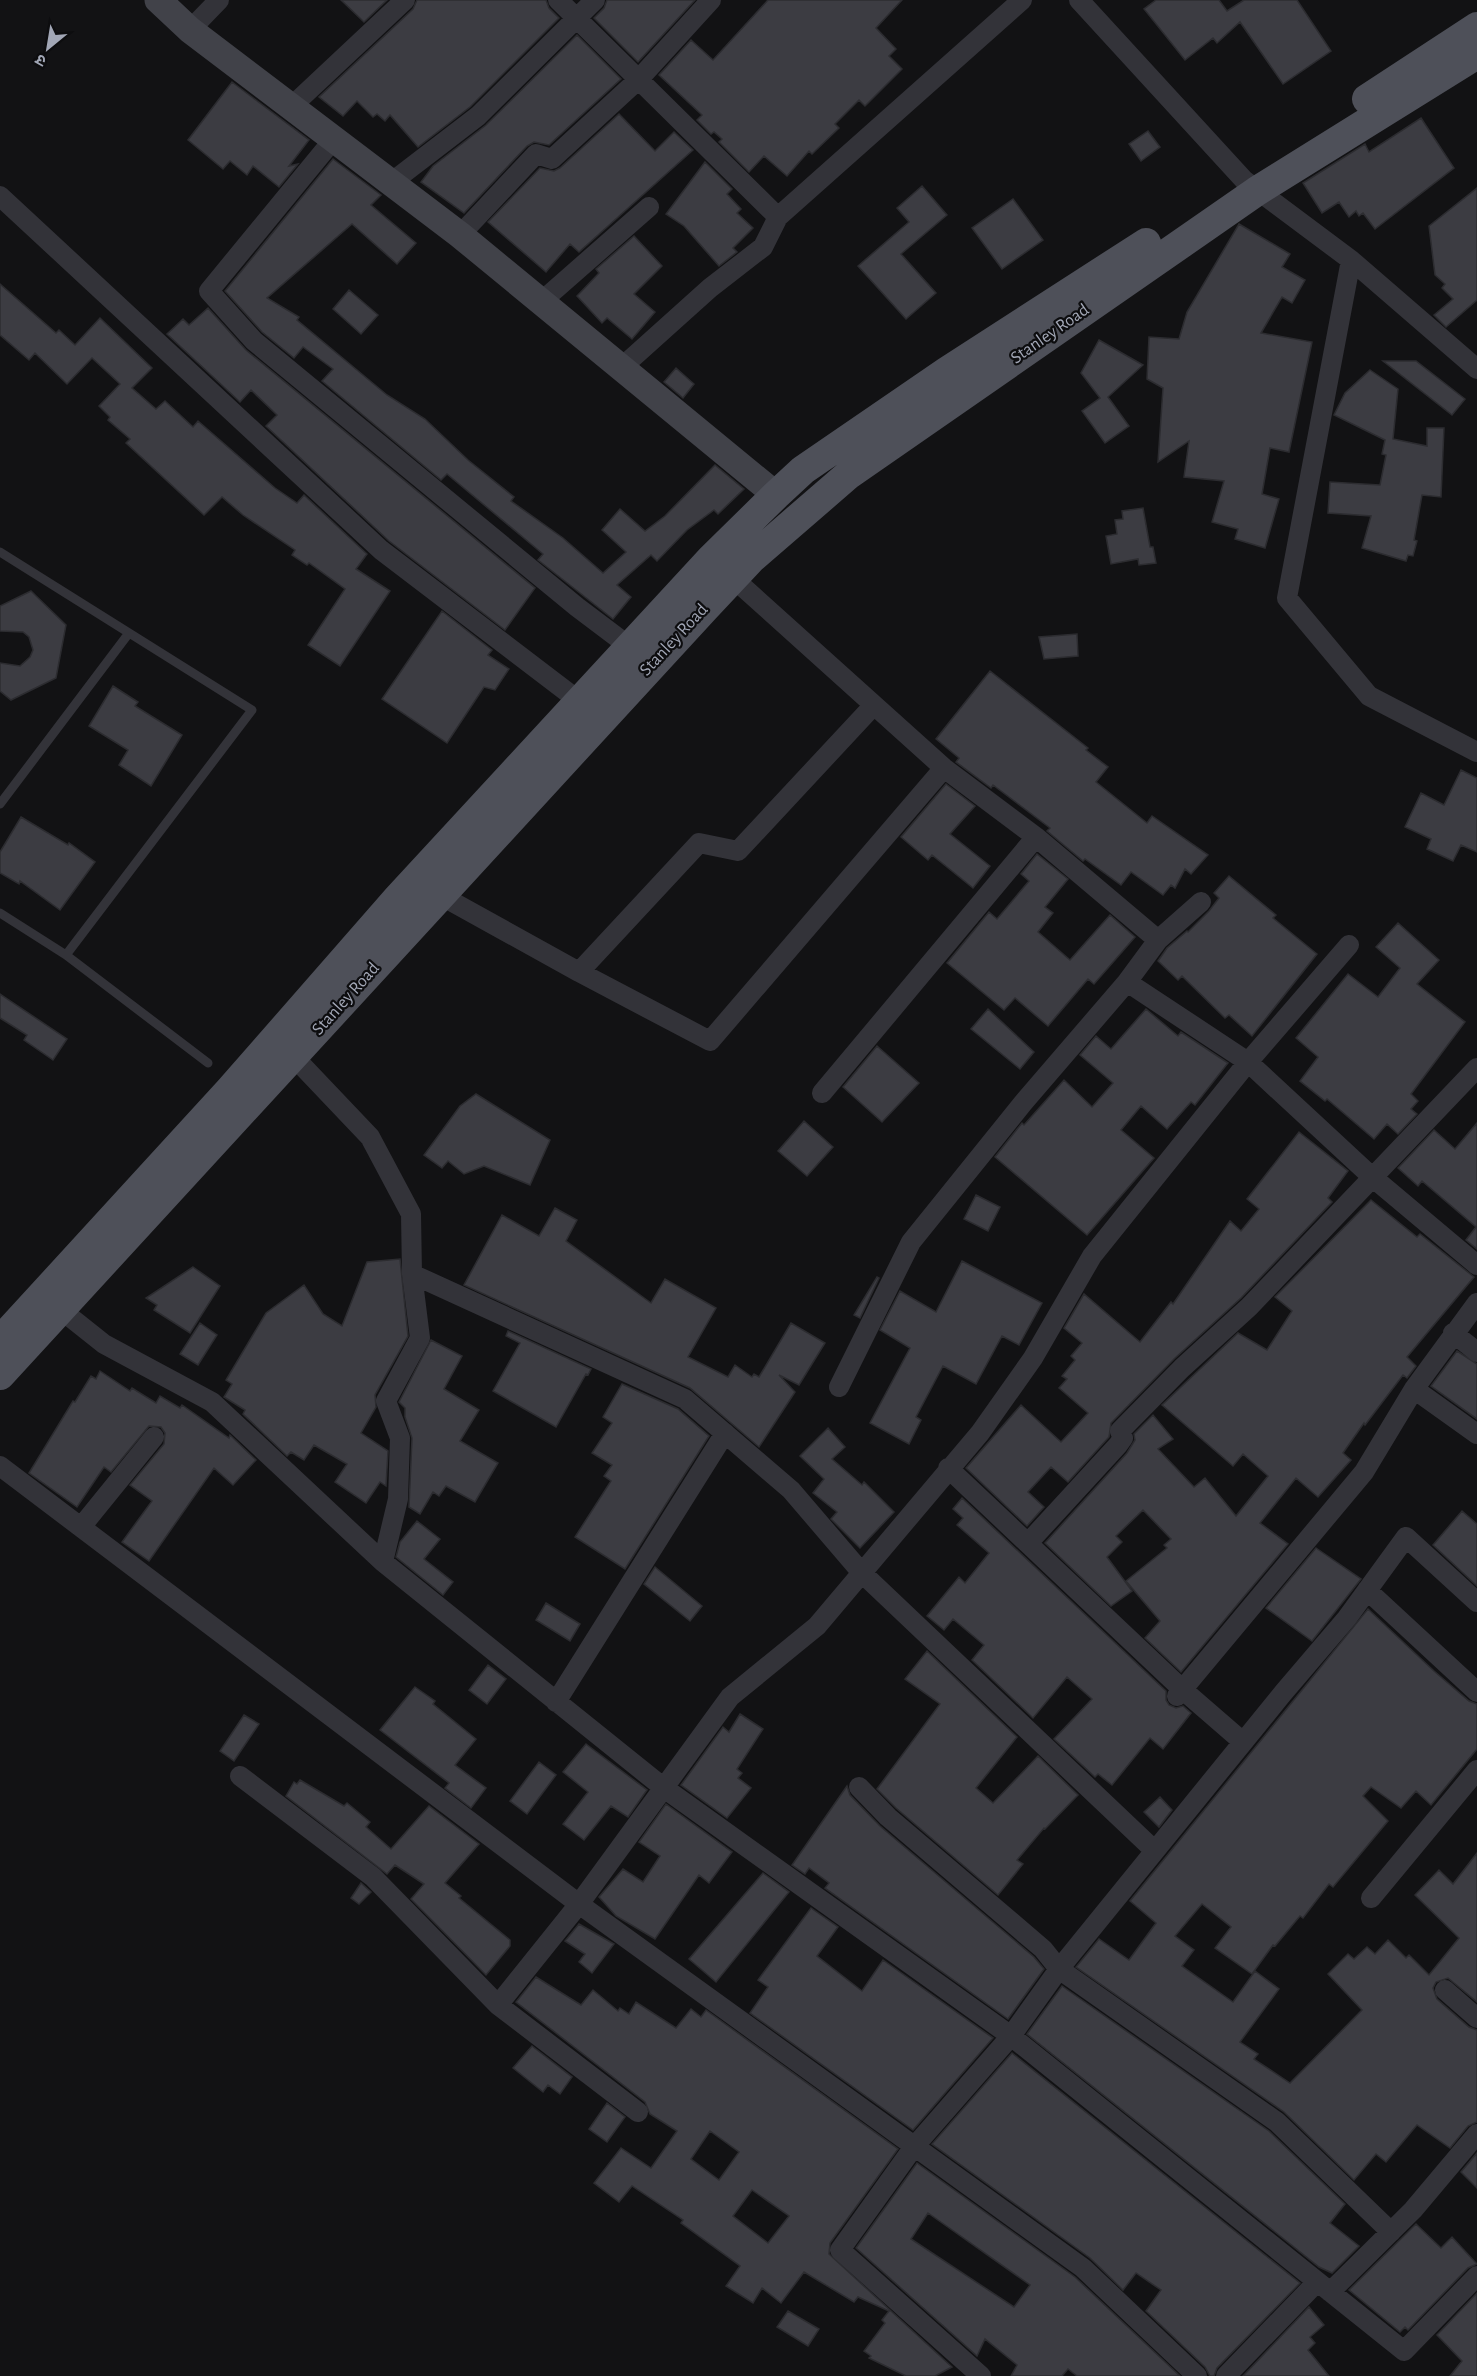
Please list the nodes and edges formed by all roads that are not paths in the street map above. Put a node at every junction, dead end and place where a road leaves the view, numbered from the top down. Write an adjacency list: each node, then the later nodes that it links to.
1 (158, 0): 11 (street)
2 (219, 0): 11 (street)
3 (405, 0): 14 (street)
4 (558, 0): 9 (street)
5 (594, 0): 9 (street)
6 (711, 0): 13 (street)
7 (1022, 0): 20 (street)
8 (1079, 0): 17 (street)
9 (577, 20): 13 (street); 16 (street)
10 (1477, 27): 17 (main road, Stanley Road)
11 (190, 30): 14 (street)
12 (1477, 54): 17 (main road, Stanley Road)
13 (639, 79): 20 (street); 21 (street)
14 (292, 106): 15 (street)
15 (333, 140): 16 (street); 30 (street)
16 (392, 182): 21 (street)
17 (1250, 186): 22 (street); 26 (main road, Stanley Road); 28 (main road, Stanley Road)
18 (0, 196): 31 (street)
19 (649, 207): 23 (street)
20 (778, 217): 24 (street)
21 (460, 235): 23 (street)
22 (1351, 260): 25 (street); 33 (street)
23 (542, 301): 24 (street)
24 (621, 368): 26 (street)
25 (1477, 369)
26 (776, 495): 28 (main road, Stanley Road)
27 (0, 552): 29 (lane)
28 (738, 559): 30 (main road, Stanley Road); 32 (street); 37 (main road, Stanley Road)
29 (129, 633): 35 (lane); 42 (lane)
30 (630, 646): 31 (main road, Stanley Road)
31 (579, 701): 56 (main road, Stanley Road)
32 (874, 705): 34 (street); 43 (street)
33 (1477, 752)
34 (944, 768): 36 (street); 43 (street)
35 (1, 799)
36 (1036, 837): 40 (street); 49 (street)
37 (440, 895): 43 (street); 45 (main road, Stanley Road)
38 (1201, 902): 40 (street)
39 (0, 913): 42 (lane)
40 (1158, 940): 44 (street)
41 (1349, 945): 46 (street)
42 (66, 955): 47 (lane)
43 (579, 972)
44 (1127, 981): 46 (street); 59 (street)
45 (293, 1056): 52 (street); 54 (main road, Stanley Road)
46 (1248, 1062): 50 (street); 65 (street)
47 (208, 1063)
48 (1477, 1068): 50 (street)
49 (822, 1093)
50 (1371, 1176): 51 (street); 67 (street)
51 (1477, 1265)
52 (412, 1274): 61 (street); 68 (street)
53 (1477, 1303): 55 (street)
54 (60, 1309): 58 (main road, Stanley Road); 68 (street)
55 (1453, 1333): 57 (street); 60 (street)
56 (0, 1341)
57 (1477, 1352)
58 (0, 1375)
59 (839, 1387)
60 (1414, 1389): 62 (street); 73 (street)
61 (725, 1433): 69 (street); 74 (street)
62 (1477, 1434)
63 (154, 1437): 66 (street)
64 (0, 1466): 66 (street)
65 (948, 1468): 67 (street); 69 (street)
66 (81, 1527): 82 (street)
67 (1028, 1543): 73 (street)
68 (383, 1562): 74 (street)
69 (862, 1573): 79 (street); 80 (street)
70 (1367, 1590): 71 (street); 72 (street); 75 (street)
71 (1477, 1602)
72 (1477, 1692)
73 (1180, 1693): 75 (street)
74 (556, 1702): 79 (street)
75 (1243, 1742): 80 (street)
76 (1477, 1770): 81 (street)
77 (240, 1776): 85 (street)
78 (859, 1787): 83 (street)
79 (664, 1788): 82 (street); 87 (street)
80 (1155, 1850): 83 (street)
81 (1371, 1898)
82 (579, 1904): 85 (street); 90 (street)
83 (1059, 1969): 87 (street); 91 (street)
84 (1445, 1990): 86 (street)
85 (498, 2005): 88 (street)
86 (1477, 2019)
87 (1011, 2036): 90 (street); 93 (street)
88 (638, 2112)
89 (1477, 2134): 91 (street)
90 (913, 2148): 94 (street); 95 (street)
91 (1391, 2232): 93 (street)
92 (1477, 2276): 93 (street)
93 (1324, 2287): 96 (street)
94 (981, 2376)
95 (1197, 2376)
96 (1226, 2376)

